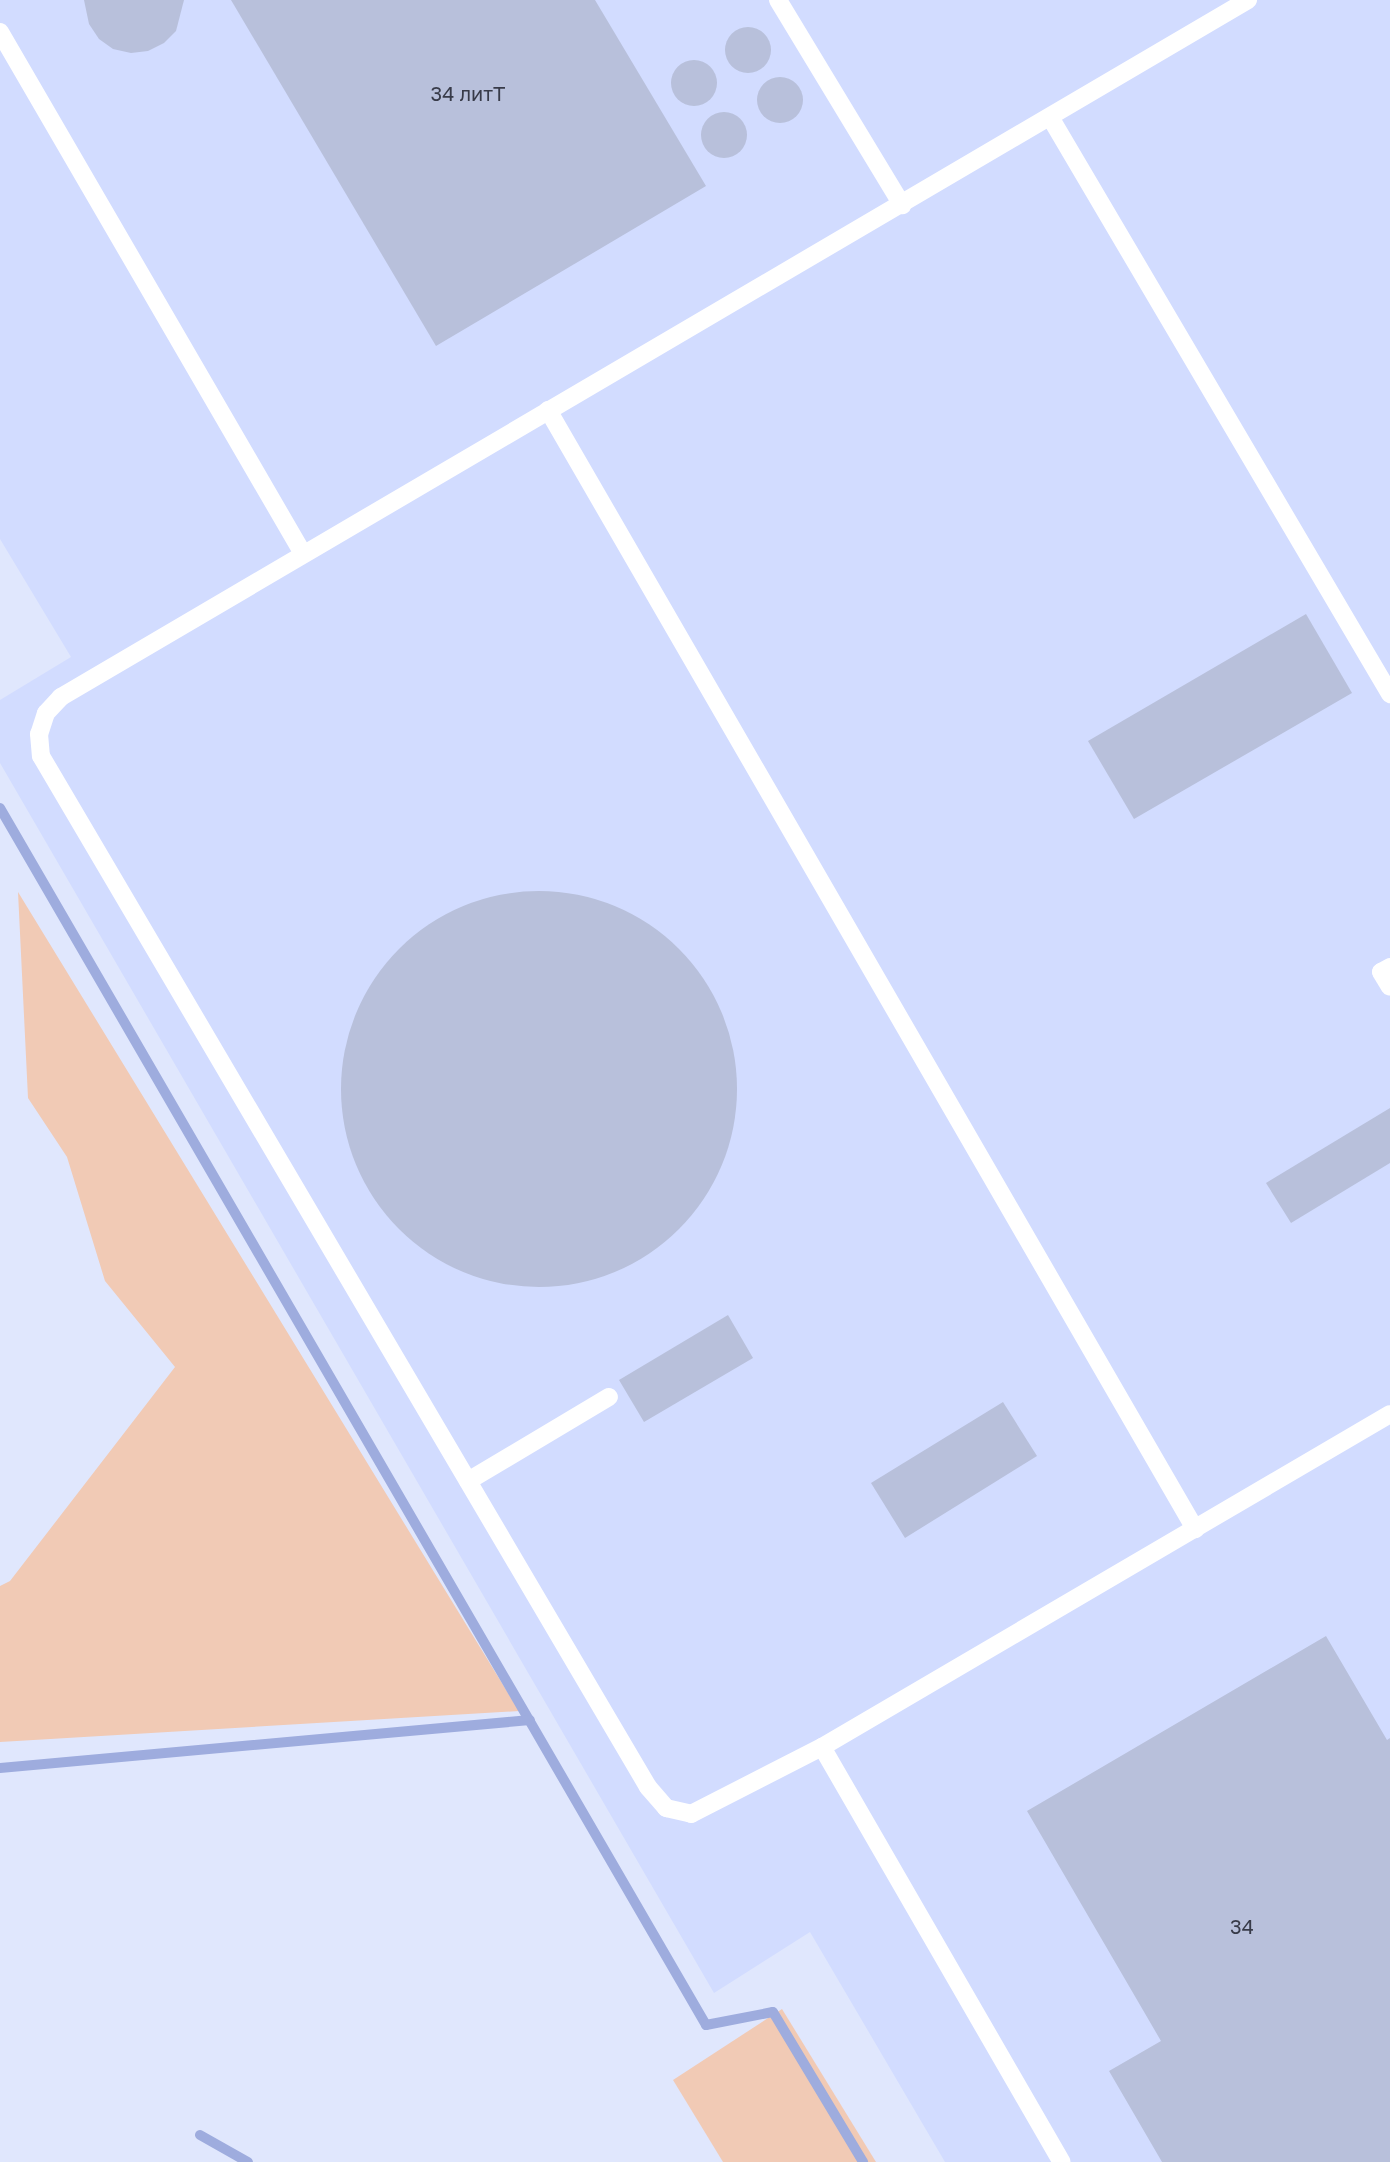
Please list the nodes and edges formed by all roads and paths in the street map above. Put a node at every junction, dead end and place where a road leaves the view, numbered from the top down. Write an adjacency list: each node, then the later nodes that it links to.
1 (778, 0): 5 (lane)
2 (1248, 0): 4 (lane)
3 (0, 32): 7 (lane)
4 (1050, 117): 5 (lane); 8 (lane)
5 (902, 205): 6 (lane)
6 (548, 410): 7 (lane); 14 (lane)
7 (302, 552): 13 (lane)
8 (1390, 694)
9 (1390, 967): 10 (lane)
10 (1390, 987)
11 (609, 1397): 13 (lane)
12 (1390, 1414): 14 (lane)
13 (468, 1481): 15 (lane)
14 (1195, 1529): 15 (lane)
15 (822, 1747): 16 (lane)
16 (1062, 2162)

